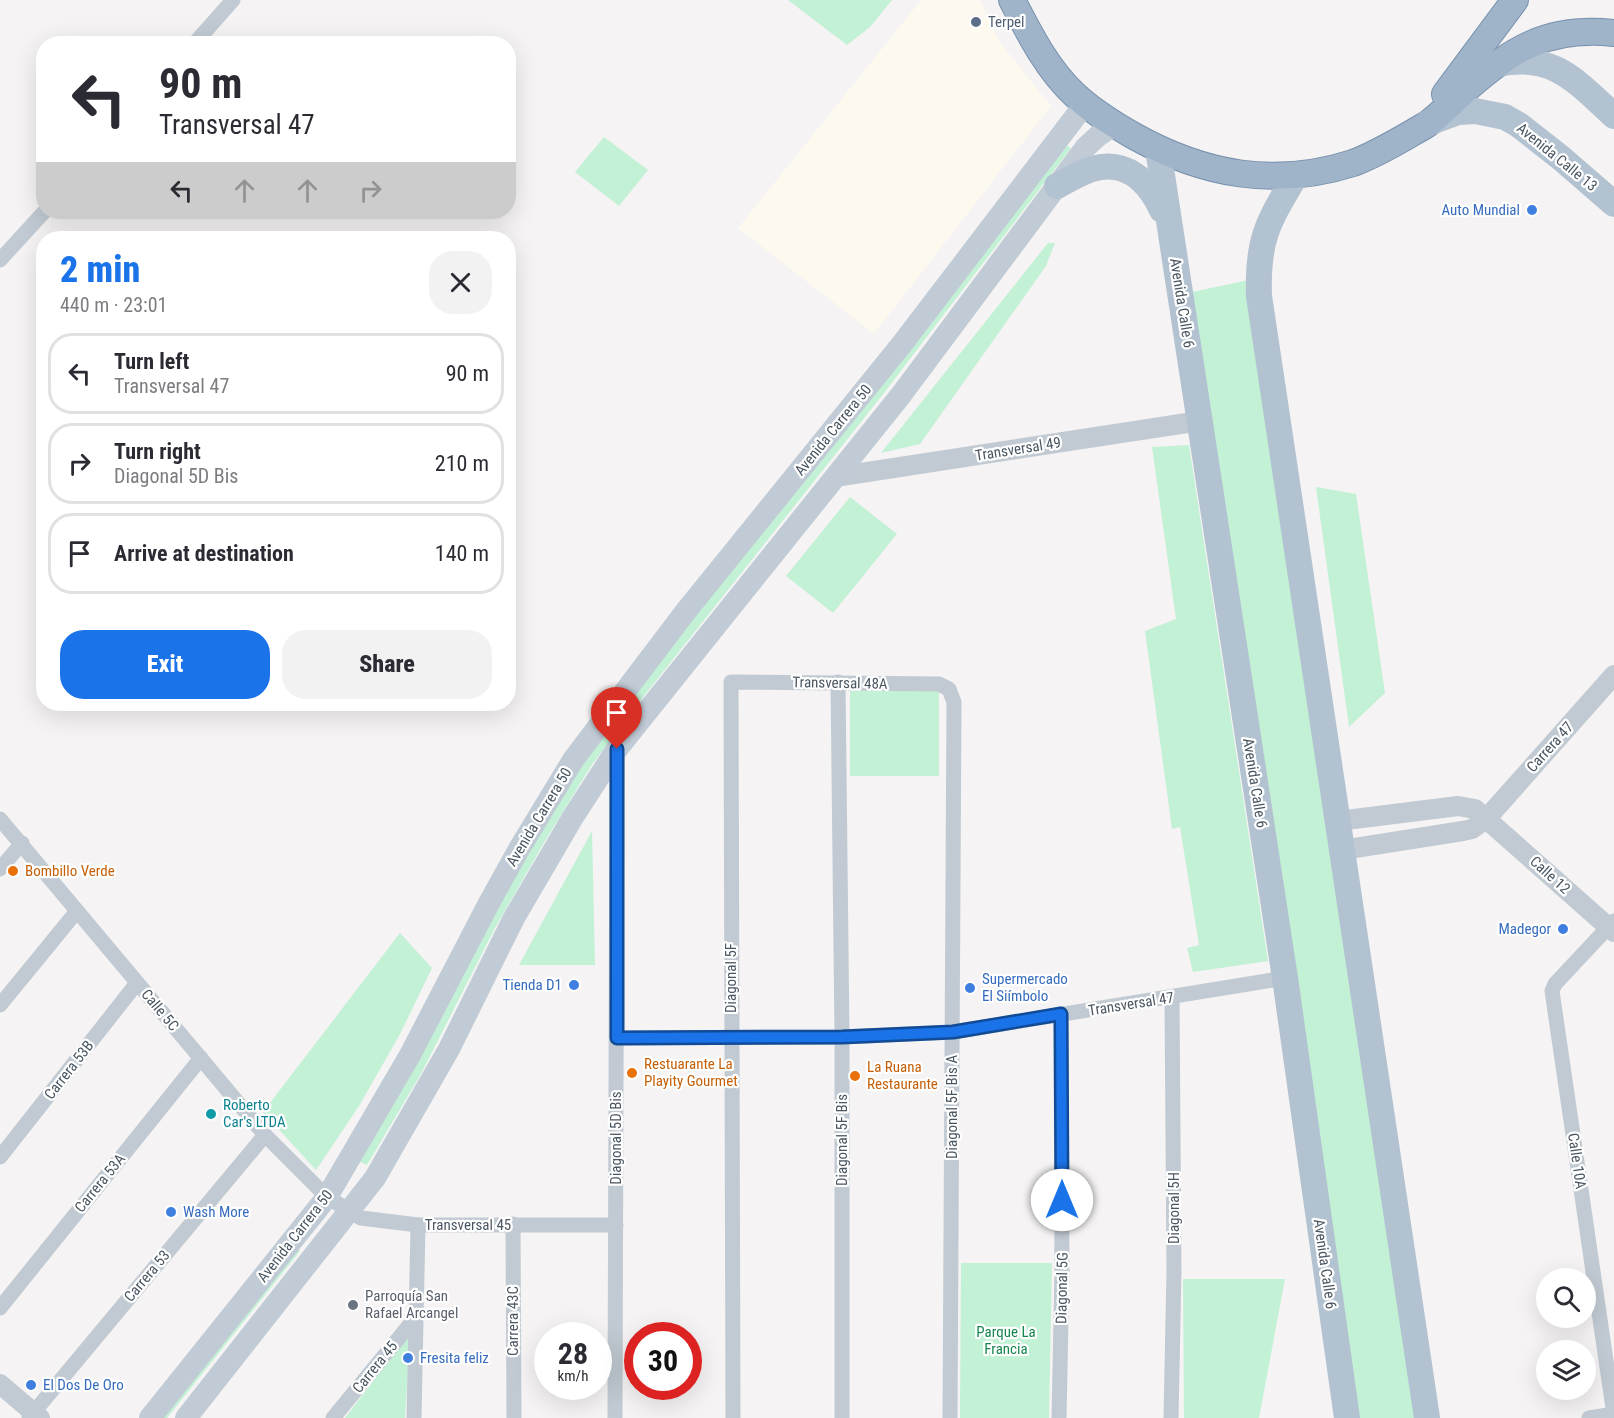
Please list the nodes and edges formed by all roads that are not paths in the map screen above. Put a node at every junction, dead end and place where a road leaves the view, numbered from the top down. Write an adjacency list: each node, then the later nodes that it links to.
1 (233, 0): 5 (street)
2 (1012, 0): 7 (highway)
3 (1515, 0): 10 (highway)
4 (1614, 33): 6 (highway)
5 (201, 36)
6 (1498, 64): 8 (main road); 10 (highway)
7 (1085, 104): 9 (highway); 45 (main road, Avenida Carrera 50)
8 (1614, 116)
9 (1114, 125): 11 (highway); 13 (main road, Avenida Carrera 50)
10 (1423, 126): 12 (highway); 14 (main road, Avenida Calle 13)
11 (1158, 149): 12 (highway); 16 (main road, Avenida Calle 6)
12 (1296, 175): 27 (main road)
13 (1057, 186): 16 (main road); 19 (main road, Avenida Carrera 50)
14 (1614, 204)
15 (38, 219): 17 (street)
16 (1170, 226): 18 (main road, Avenida Calle 6)
17 (0, 260)
18 (1200, 421): 19 (street, Transversal 49); 33 (main road, Avenida Calle 6)
19 (835, 477): 24 (main road, Avenida Carrera 50)
20 (1614, 675): 25 (street, Carrera 47)
21 (731, 682): 22 (street, Transversal 48A); 41 (street, Diagonal 5F)
22 (838, 682): 23 (street, Transversal 48A); 39 (street, Diagonal 5F Bis)
23 (949, 689): 38 (street, Diagonal 5F Bis A)
24 (617, 749): 40 (street, Diagonal 5D Bis); 46 (main road, Avenida Carrera 50)
25 (1487, 818): 27 (street); 29 (street, Carrera 47); 32 (street, Calle 12)
26 (0, 819): 28 (street, Calle 5C)
27 (1338, 821): 29 (main road)
28 (22, 843): 30 (street); 31 (street, Calle 5C)
29 (1342, 850): 67 (main road)
30 (0, 869)
31 (77, 910): 34 (street, Calle 5C); 36 (street)
32 (1612, 927): 53 (street, Calle 10A)
33 (1285, 978): 35 (street, Transversal 47); 66 (main road, Avenida Calle 6)
34 (137, 983): 42 (street, Calle 5C); 44 (street, Carrera 53B)
35 (1173, 997): 37 (street, Transversal 47); 65 (street, Diagonal 5H)
36 (0, 1005)
37 (1061, 1014): 38 (street, Transversal 47); 64 (street, Diagonal 5G)
38 (953, 1032): 39 (street, Transversal 47); 63 (street, Diagonal 5F Bis A)
39 (842, 1037): 41 (street, Transversal 47); 62 (street, Diagonal 5F Bis)
40 (617, 1038): 41 (street, Transversal 47); 49 (street, Diagonal 5D Bis)
41 (731, 1039): 61 (street, Diagonal 5F)
42 (201, 1058): 43 (street, Calle 5C); 50 (street, Carrera 53A)
43 (265, 1135): 45 (street, Calle 5C); 54 (street, Carrera 53)
44 (0, 1156)
45 (327, 1197): 46 (street, Transversal 45); 55 (main road, Avenida Carrera 50)
46 (350, 1211): 48 (street, Transversal 45); 56 (main road, Avenida Carrera 50)
47 (513, 1224): 48 (street, Transversal 45); 49 (street, Transversal 45); 59 (street, Carrera 43C)
48 (418, 1225): 51 (street)
49 (616, 1225): 60 (street, Diagonal 5D Bis)
50 (0, 1308)
51 (416, 1317): 57 (street, Carrera 45); 58 (street)
52 (0, 1384): 54 (street)
53 (1614, 1414): 68 (street)
54 (34, 1416)
55 (150, 1418)
56 (186, 1418)
57 (333, 1418)
58 (414, 1418)
59 (514, 1418)
60 (615, 1418)
61 (733, 1418)
62 (842, 1418)
63 (950, 1418)
64 (1059, 1418)
65 (1171, 1418)
66 (1347, 1418)
67 (1427, 1418)
68 (1589, 1418)

